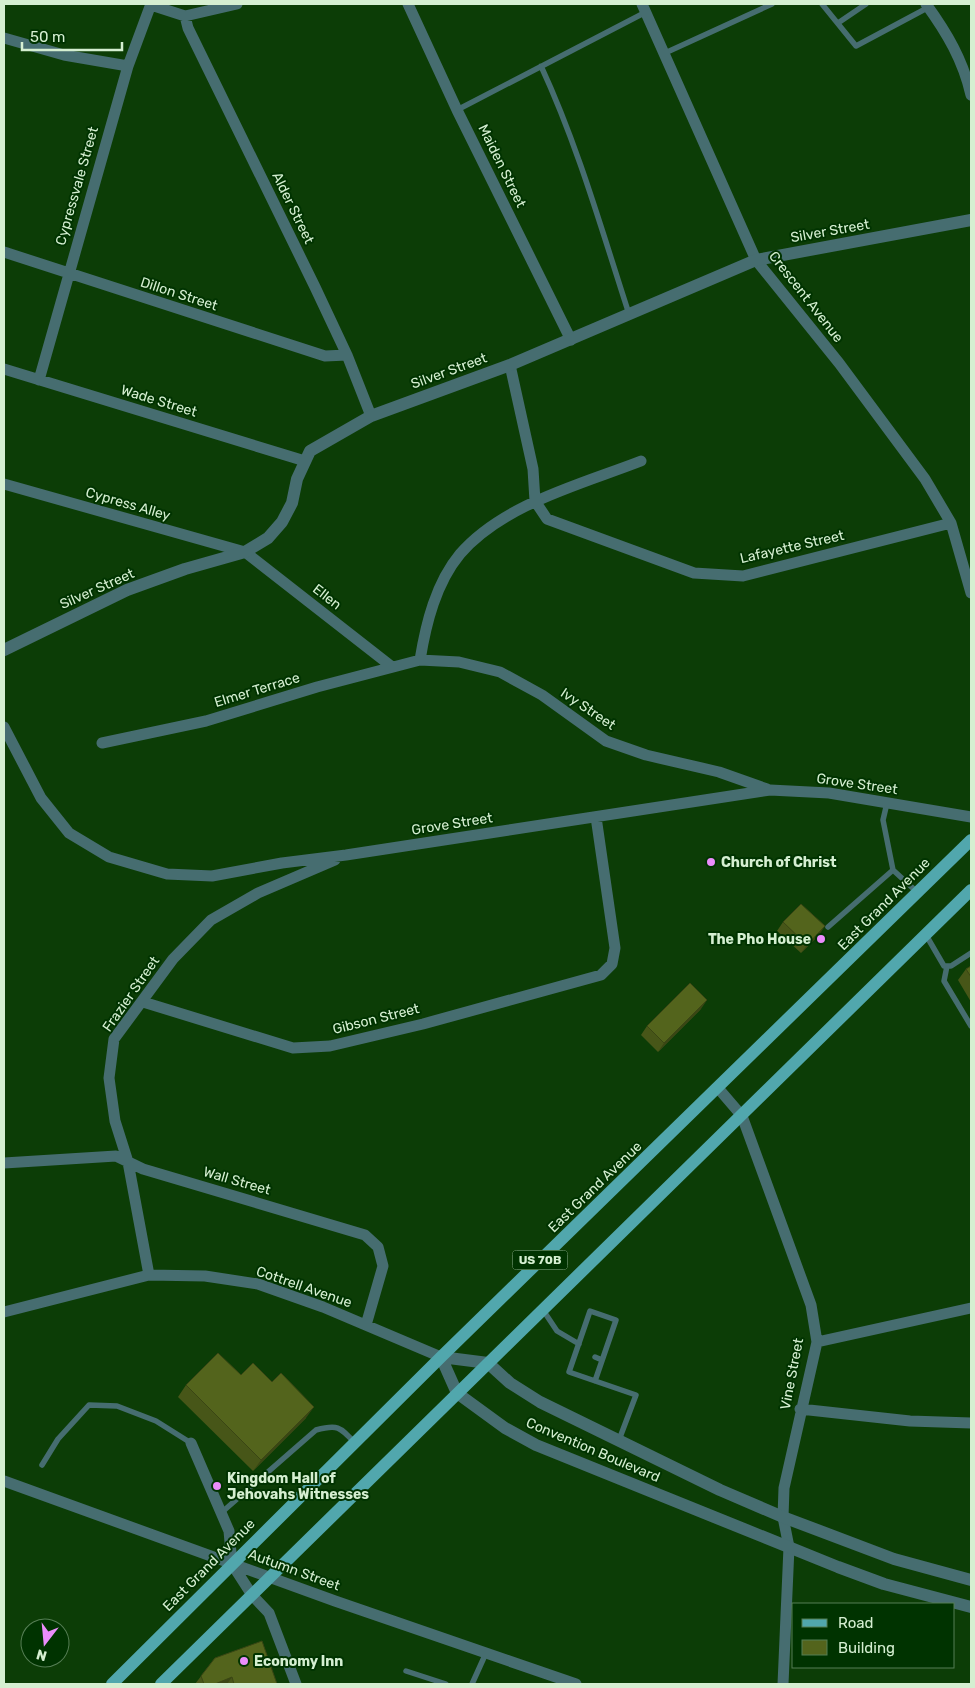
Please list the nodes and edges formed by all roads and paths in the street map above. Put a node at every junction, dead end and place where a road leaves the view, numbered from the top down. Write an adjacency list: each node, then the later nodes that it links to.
1 (151, 4): 9 (street); 13 (street, Cypressvale Street)
2 (236, 4): 9 (street)
3 (408, 4): 16 (street, Maiden Street)
4 (772, 4): 12 (lane)
5 (822, 4): 10 (lane)
6 (866, 4): 10 (lane)
7 (928, 5): 10 (lane); 15 (street)
8 (644, 8): 12 (street, Crescent Avenue); 14 (lane)
9 (185, 16): 23 (street, Alder Street)
10 (838, 23)
11 (4, 38): 13 (street)
12 (665, 54): 19 (street, Crescent Avenue)
13 (128, 66): 20 (street, Cypressvale Street)
14 (541, 66): 16 (lane); 21 (lane)
15 (971, 95)
16 (457, 110): 22 (street, Maiden Street)
17 (971, 220): 19 (street, Silver Street)
18 (4, 252): 20 (street, Dillon Street)
19 (756, 260): 21 (street, Silver Street); 32 (street, Crescent Avenue)
20 (68, 274): 23 (street, Dillon Street); 26 (street, Cypressvale Street)
21 (629, 314): 22 (street, Silver Street)
22 (571, 340): 24 (street, Silver Street)
23 (347, 356): 27 (street, Alder Street)
24 (510, 365): 27 (street, Silver Street); 31 (street)
25 (4, 369): 26 (street, Wade Street)
26 (39, 380): 28 (street, Wade Street)
27 (371, 416): 28 (street, Silver Street)
28 (304, 461): 33 (street, Silver Street)
29 (641, 461): 31 (street)
30 (4, 484): 33 (street, Cypress Alley)
31 (535, 500): 32 (street, Lafayette Street); 36 (street)
32 (952, 523): 34 (street, Crescent Avenue)
33 (245, 552): 35 (street, Silver Street); 37 (street, Ellen)
34 (971, 593)
35 (4, 650)
36 (420, 660): 37 (street, Elmer Terrace); 40 (street, Ivy Street)
37 (392, 666): 39 (street, Elmer Terrace)
38 (4, 727): 45 (street, Grove Street)
39 (102, 743)
40 (770, 790): 41 (street, Grove Street); 42 (street, Grove Street)
41 (887, 803): 43 (street, Grove Street); 46 (lane)
42 (596, 817): 45 (street, Grove Street); 53 (street, Gibson Street)
43 (971, 817)
44 (971, 840): 48 (main road, East Grand Avenue / US 70B)
45 (346, 856): 53 (street, Frazier Street)
46 (893, 870): 48 (lane); 49 (lane)
47 (971, 890): 50 (main road, US 70B)
48 (918, 892): 55 (main road, East Grand Avenue / US 70B)
49 (828, 928)
50 (926, 935): 52 (lane); 56 (main road, US 70B)
51 (971, 953): 52 (lane)
52 (947, 966): 54 (lane)
53 (143, 1002): 58 (street, Frazier Street)
54 (971, 1026)
55 (718, 1088): 56 (street, Vine Street); 68 (main road, East Grand Avenue / US 70B)
56 (742, 1116): 61 (main road, US 70B); 65 (street, Vine Street)
57 (4, 1162): 58 (street, Wall Street)
58 (128, 1162): 59 (street, Frazier Street); 63 (street, Wall Street)
59 (149, 1276): 62 (street, Cottrell Avenue); 63 (street, Cottrell Avenue)
60 (971, 1308): 65 (street)
61 (543, 1310): 67 (lane); 71 (main road, US 70B)
62 (4, 1312)
63 (366, 1325): 68 (street, Cottrell Avenue)
64 (601, 1341): 66 (lane)
65 (817, 1342): 74 (street, Vine Street)
66 (608, 1343): 67 (lane); 70 (lane)
67 (579, 1344): 72 (lane)
68 (441, 1357): 71 (street); 73 (street, Convention Boulevard); 78 (main road, East Grand Avenue / US 70B)
69 (595, 1357): 70 (lane)
70 (602, 1360): 72 (lane)
71 (488, 1363): 73 (main road, US 70B); 76 (street, Convention Boulevard)
72 (595, 1381): 76 (lane)
73 (457, 1393): 83 (street, Convention Boulevard); 85 (main road, US 70B)
74 (800, 1409): 75 (street); 82 (street, Vine Street)
75 (971, 1423)
76 (618, 1441): 82 (street, Convention Boulevard)
77 (191, 1443): 79 (lane); 81 (street)
78 (355, 1443): 81 (lane); 84 (main road, East Grand Avenue / US 70B)
79 (42, 1465)
80 (4, 1481): 84 (street, Autumn Street)
81 (221, 1513): 84 (street)
82 (782, 1517): 83 (street, Vine Street); 86 (street, Convention Boulevard)
83 (789, 1547): 88 (street, Convention Boulevard); 97 (street, Vine Street)
84 (232, 1564): 85 (street, Autumn Street); 87 (street); 92 (main road, East Grand Avenue / US 70B)
85 (270, 1578): 87 (main road, US 70B); 89 (street, Autumn Street)
86 (971, 1580)
87 (252, 1594): 91 (main road, US 70B); 93 (street)
88 (971, 1607)
89 (486, 1653): 95 (lane); 96 (street, Autumn Street)
90 (406, 1670): 94 (lane)
91 (164, 1683)
92 (112, 1684)
93 (296, 1684)
94 (446, 1684)
95 (472, 1684)
96 (576, 1684)
97 (783, 1684)

